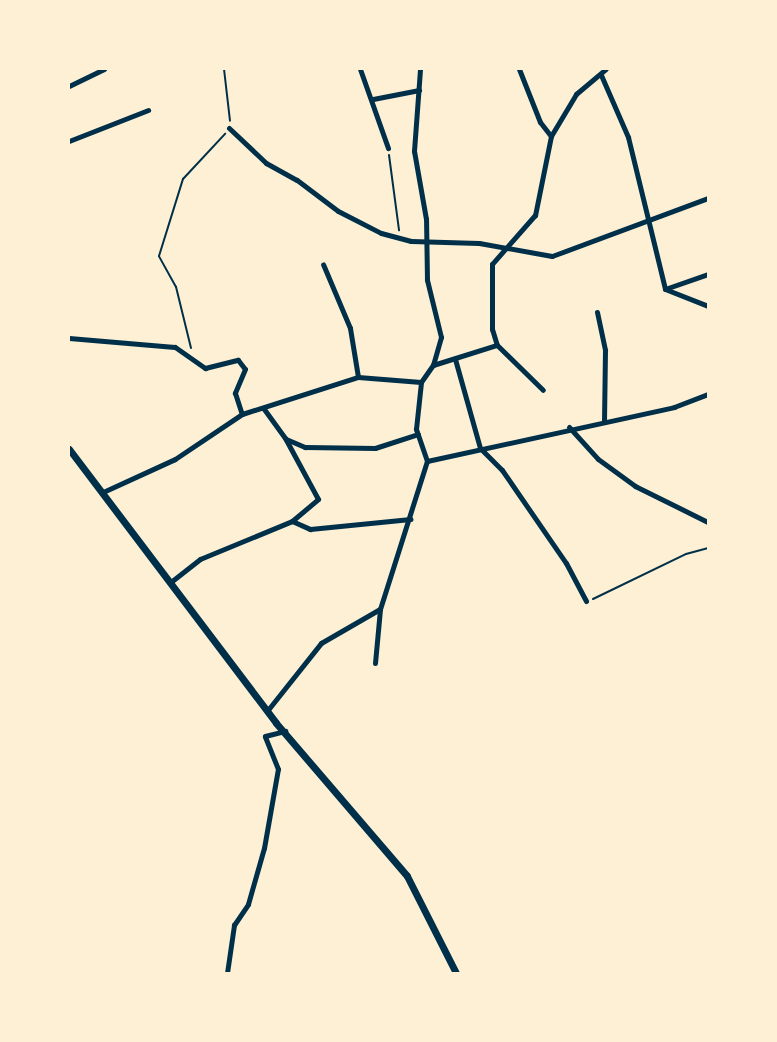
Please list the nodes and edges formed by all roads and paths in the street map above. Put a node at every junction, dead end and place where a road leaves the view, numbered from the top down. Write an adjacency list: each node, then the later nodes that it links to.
1 (104, 69): 8 (street)
2 (224, 69): 12 (path)
3 (360, 69): 10 (street)
4 (420, 69): 9 (street)
5 (519, 69): 13 (street)
6 (606, 69): 7 (street)
7 (601, 75): 13 (street); 17 (street)
8 (69, 86)
9 (419, 90): 10 (street); 19 (street)
10 (373, 100): 15 (street)
11 (148, 110): 14 (street)
12 (229, 128): 18 (street); 28 (path)
13 (551, 136): 20 (street)
14 (69, 141)
15 (388, 148): 18 (path)
16 (708, 198): 17 (street)
17 (647, 218): 20 (street); 23 (street)
18 (399, 238): 19 (street)
19 (426, 243): 20 (street); 30 (street)
20 (505, 250): 27 (street)
21 (323, 264): 31 (street)
22 (708, 274): 23 (street)
23 (665, 289): 24 (street)
24 (708, 306)
25 (597, 312): 37 (street)
26 (69, 338): 28 (street)
27 (497, 346): 29 (street); 33 (street)
28 (192, 356): 36 (street)
29 (455, 359): 30 (street); 41 (street)
30 (433, 365): 32 (street)
31 (358, 376): 32 (street); 35 (street)
32 (421, 382): 39 (street)
33 (543, 390)
34 (708, 394): 37 (street)
35 (263, 408): 36 (street); 40 (street)
36 (242, 414): 44 (street)
37 (604, 420): 38 (street)
38 (569, 428): 41 (street); 47 (street)
39 (418, 434): 40 (street); 43 (street)
40 (286, 438): 46 (street)
41 (480, 448): 43 (street); 50 (street)
42 (69, 449): 44 (street)
43 (427, 461): 45 (street)
44 (103, 492): 49 (street)
45 (411, 519): 46 (street); 51 (street)
46 (292, 521): 49 (street)
47 (708, 522)
48 (708, 548): 50 (path)
49 (172, 581): 53 (street)
50 (586, 601)
51 (380, 609): 52 (street); 53 (street)
52 (375, 663)
53 (267, 711): 54 (street)
54 (285, 731): 55 (street); 56 (street)
55 (227, 973)
56 (456, 973)

